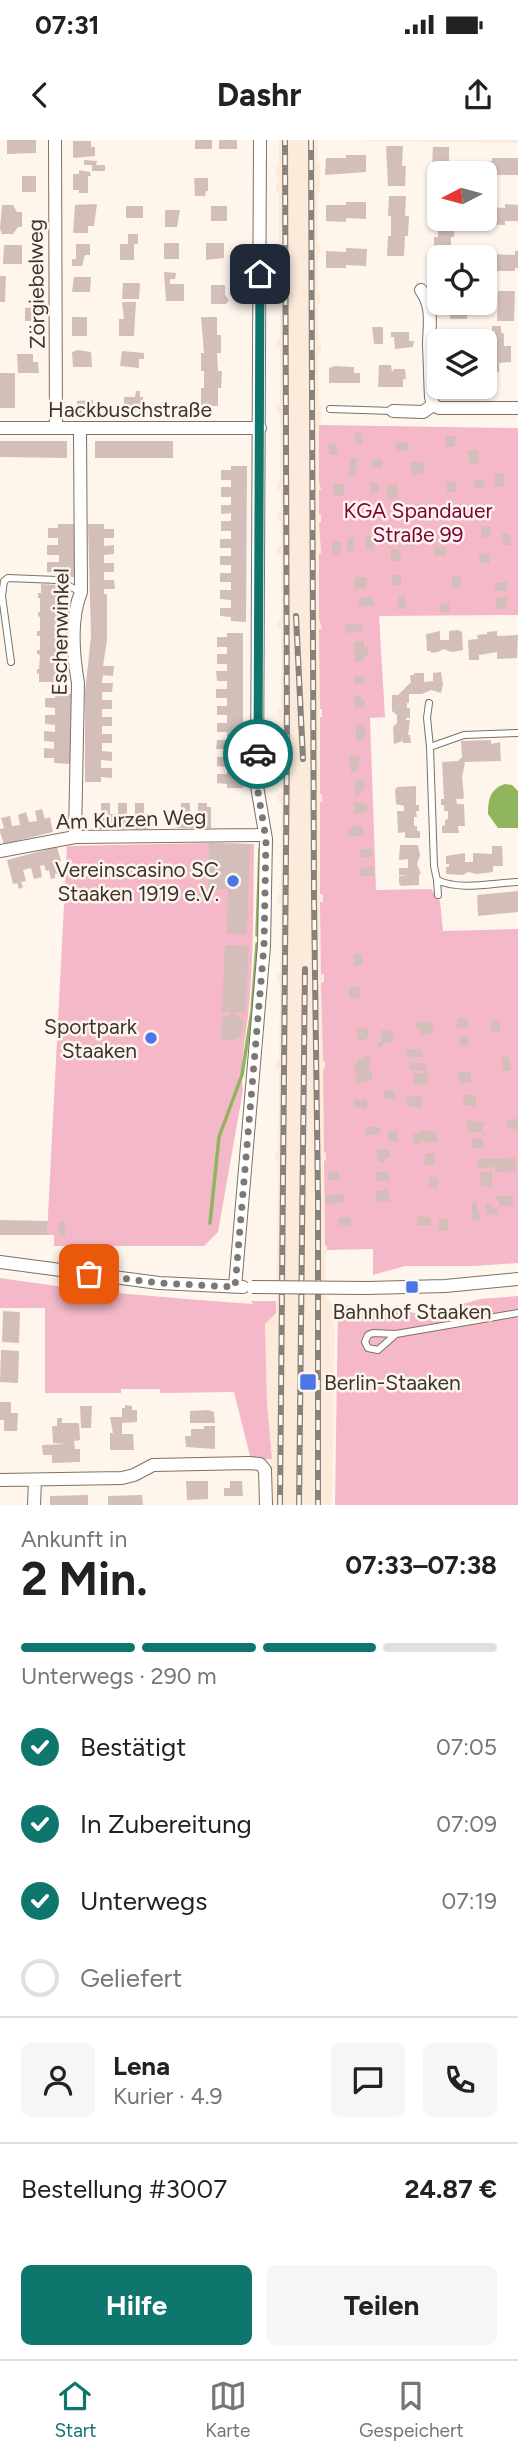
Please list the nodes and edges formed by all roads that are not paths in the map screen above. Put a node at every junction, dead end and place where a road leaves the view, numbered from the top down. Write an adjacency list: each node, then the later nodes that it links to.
1 (55, 140): 9 (street, Zörgiebelweg)
2 (260, 140): 11 (street)
3 (421, 290): 4 (street)
4 (433, 405): 5 (street); 7 (street)
5 (518, 408)
6 (330, 409): 7 (lane)
7 (393, 411)
8 (0, 428): 9 (street, Hackbuschstraße)
9 (56, 428): 10 (street, Hackbuschstraße)
10 (80, 428): 11 (street, Hackbuschstraße); 12 (street, Eschenwinkel)
11 (260, 428): 17 (street)
12 (80, 592): 13 (lane); 18 (street, Eschenwinkel)
13 (11, 662)
14 (429, 703): 16 (lane)
15 (518, 733): 16 (lane)
16 (430, 747): 20 (lane)
17 (265, 835): 18 (street, Am Kurzen Weg); 25 (street)
18 (75, 837): 19 (street, Am Kurzen Weg)
19 (0, 851)
20 (437, 880): 21 (lane); 22 (lane)
21 (518, 882)
22 (438, 895)
23 (0, 1262): 25 (street)
24 (518, 1279): 25 (street, bridge)
25 (235, 1287)
26 (518, 1313): 27 (lane)
27 (396, 1334)
28 (0, 1480): 29 (street)
29 (35, 1480): 30 (street); 31 (street)
30 (34, 1505)
31 (266, 1505)

